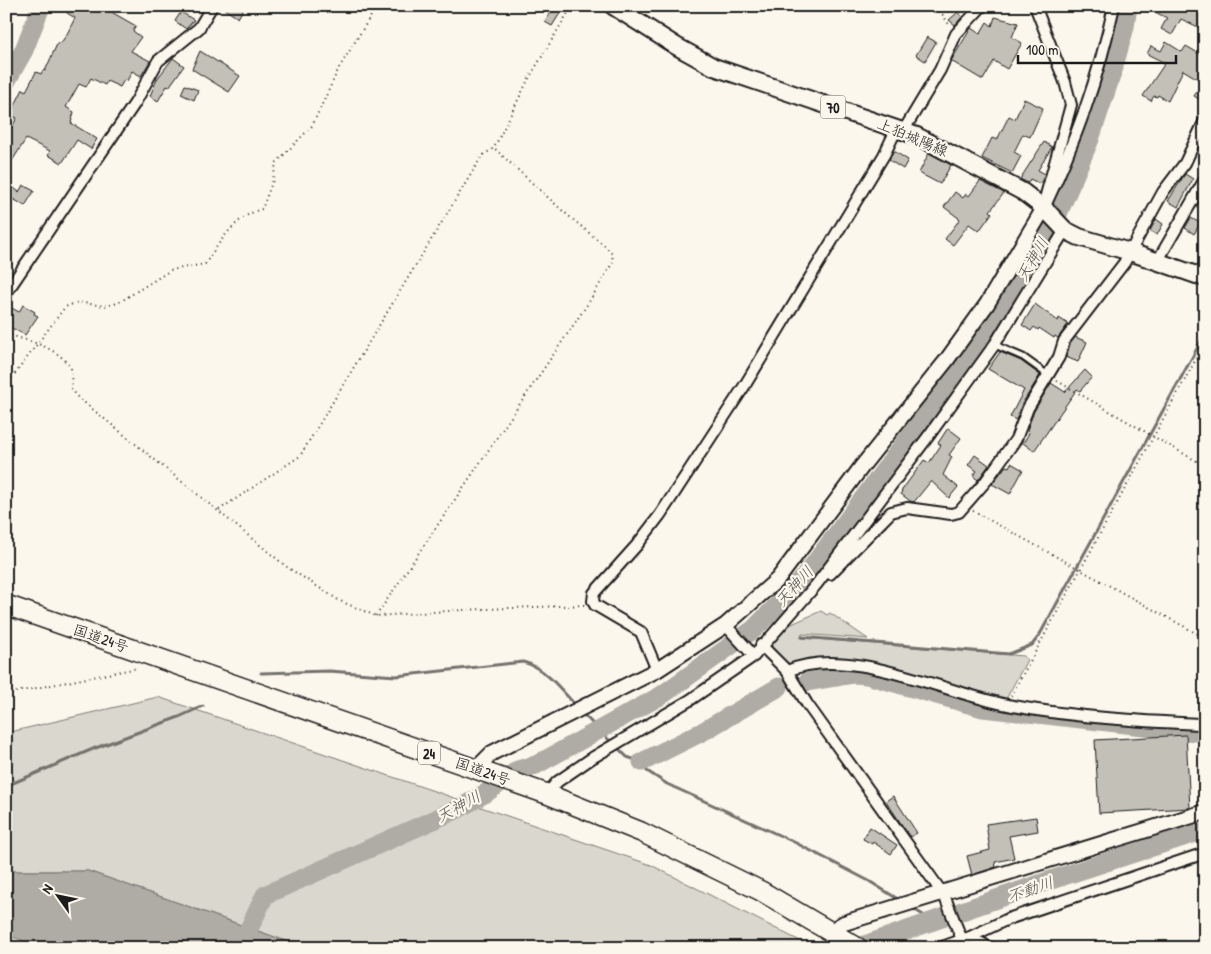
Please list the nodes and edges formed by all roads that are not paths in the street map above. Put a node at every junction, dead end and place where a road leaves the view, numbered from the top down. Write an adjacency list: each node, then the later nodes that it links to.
1 (212, 6): 14 (street)
2 (613, 6): 7 (main road, 上狛城陽線 / 70)
3 (982, 6): 7 (street)
4 (1035, 6): 9 (street)
5 (1114, 6): 9 (street)
6 (1205, 120): 11 (street)
7 (901, 129): 9 (main road, 上狛城陽線 / 70); 22 (street)
8 (1205, 179): 12 (street)
9 (1047, 211): 10 (main road, 上狛城陽線 / 70); 19 (street)
10 (1063, 228): 11 (main road, 上狛城陽線 / 70); 15 (street)
11 (1130, 252): 12 (main road, 上狛城陽線 / 70); 16 (street)
12 (1157, 262): 13 (main road, 上狛城陽線 / 70)
13 (1204, 276)
14 (6, 293)
15 (995, 344): 16 (lane); 17 (street)
16 (1049, 376): 17 (street)
17 (816, 585): 20 (street)
18 (6, 606): 25 (highway, 国道24号 / 24)
19 (728, 628): 21 (street); 22 (street)
20 (761, 646): 21 (street); 23 (street)
21 (752, 654): 26 (street)
22 (657, 670): 25 (street)
23 (787, 672): 24 (street); 29 (street)
24 (1199, 724)
25 (476, 769): 26 (highway, 国道24号 / 24)
26 (547, 794): 30 (highway, 国道24号 / 24)
27 (1205, 812): 29 (street)
28 (1205, 853): 31 (street)
29 (945, 897): 30 (street); 31 (street)
30 (834, 933): 32 (highway, 国道24号 / 24)
31 (964, 936): 33 (street); 34 (street)
32 (858, 948)
33 (939, 948)
34 (990, 948)

